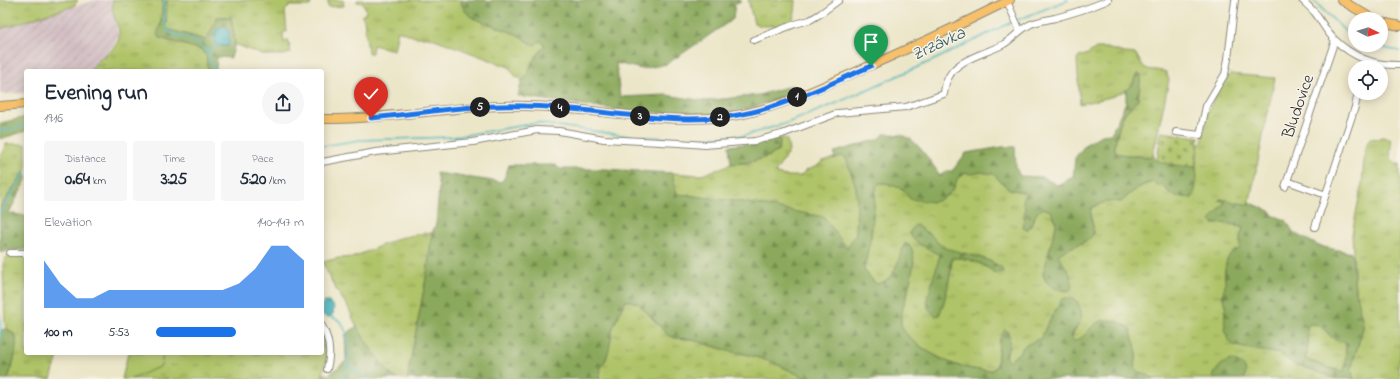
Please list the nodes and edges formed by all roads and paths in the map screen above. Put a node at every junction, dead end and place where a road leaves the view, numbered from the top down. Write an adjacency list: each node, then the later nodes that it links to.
1 (840, 0): 11 (street)
2 (1108, 0): 10 (street)
3 (1235, 0): 18 (street)
4 (1302, 0): 12 (street)
5 (1341, 0): 7 (main road)
6 (1009, 1): 10 (street); 17 (main road)
7 (1362, 12)
8 (1388, 23): 9 (main road)
9 (1400, 26)
10 (1019, 29): 19 (street)
11 (754, 40)
12 (1334, 40): 13 (street); 20 (street, Bludovice)
13 (1400, 65)
14 (1356, 100): 20 (street)
15 (24, 104): 16 (main road)
16 (0, 106)
17 (324, 119)
18 (1176, 132)
19 (324, 162)
20 (1326, 195): 21 (street)
21 (1315, 227)
22 (10, 253): 23 (street)
23 (24, 253)
24 (324, 331): 25 (street)
25 (327, 369)

